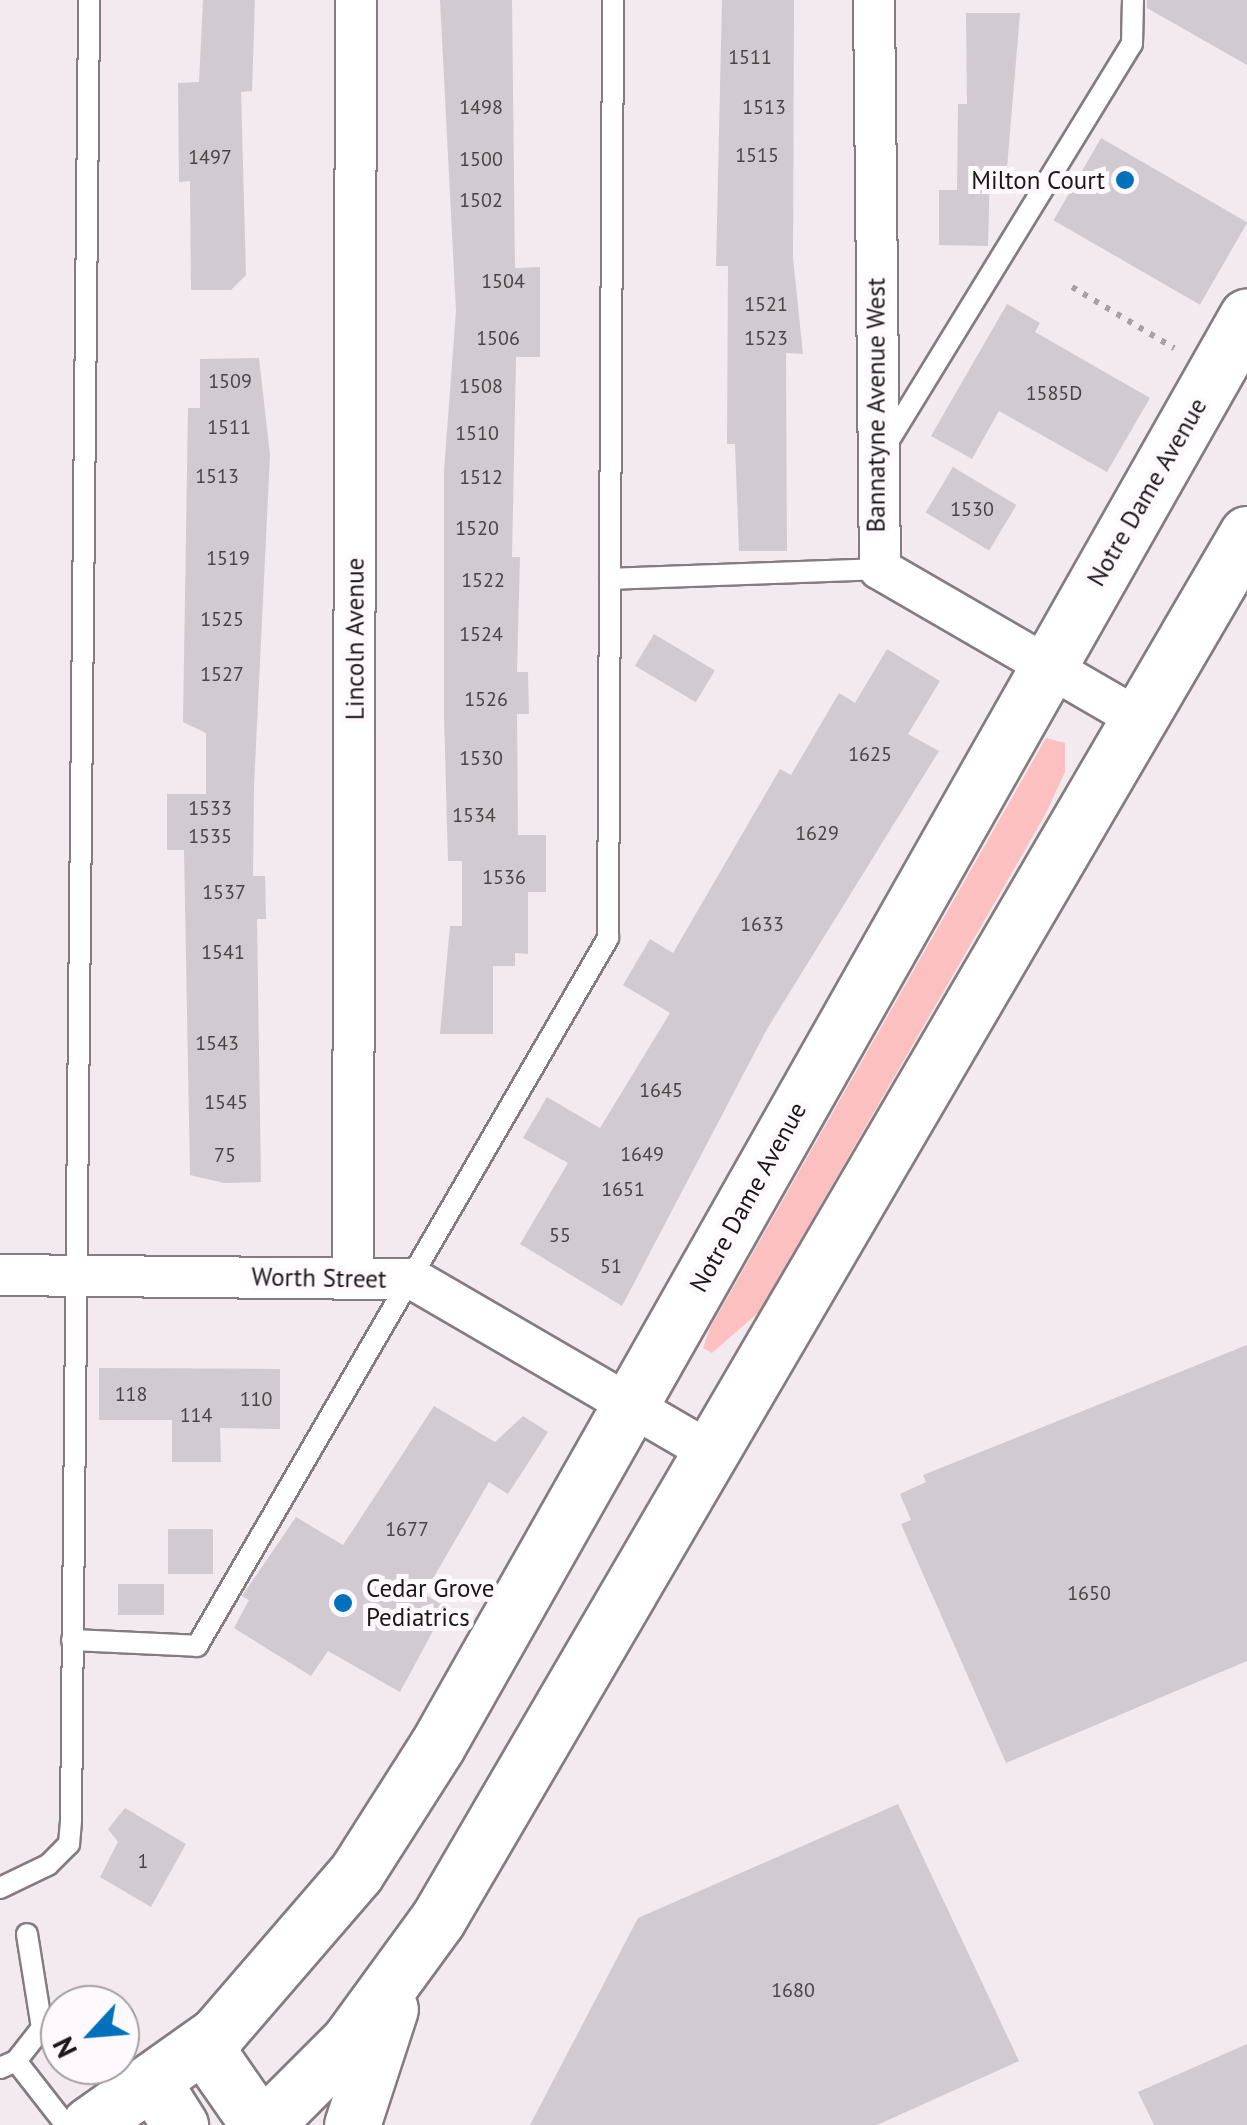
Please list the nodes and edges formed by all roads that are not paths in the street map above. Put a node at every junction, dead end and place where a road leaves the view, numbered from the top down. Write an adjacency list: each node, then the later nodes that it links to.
1 (89, 0): 14 (lane)
2 (356, 0): 15 (street, Lincoln Avenue)
3 (613, 0): 10 (lane)
4 (874, 0): 7 (street, Bannatyne Avenue West)
5 (1133, 0): 7 (lane)
6 (1247, 316): 11 (main road, Notre Dame Avenue)
7 (877, 459): 9 (street, Bannatyne Avenue West)
8 (1247, 534): 12 (main road)
9 (880, 569): 10 (lane); 11 (street, Bannatyne Avenue West)
10 (610, 579): 16 (lane)
11 (1047, 668): 12 (street, Bannatyne Avenue West); 17 (main road, Notre Dame Avenue)
12 (1140, 720): 18 (main road)
13 (0, 1275): 14 (street, Worth Street)
14 (79, 1276): 15 (street, Worth Street); 19 (lane)
15 (353, 1279): 16 (street, Worth Street)
16 (414, 1280): 17 (street, Worth Street); 19 (lane)
17 (631, 1404): 18 (street, Worth Street); 23 (main road, Notre Dame Avenue)
18 (710, 1452): 22 (main road)
19 (72, 1640): 20 (lane)
20 (0, 1888)
21 (26, 1934): 24 (lane)
22 (407, 1963): 28 (main road); 29 (main road)
23 (204, 2046): 25 (main road, Notre Dame Avenue); 28 (main road)
24 (8, 2065): 26 (lane)
25 (167, 2105): 27 (main road, Notre Dame Avenue)
26 (66, 2125)
27 (89, 2125)
28 (262, 2125)
29 (352, 2125)

